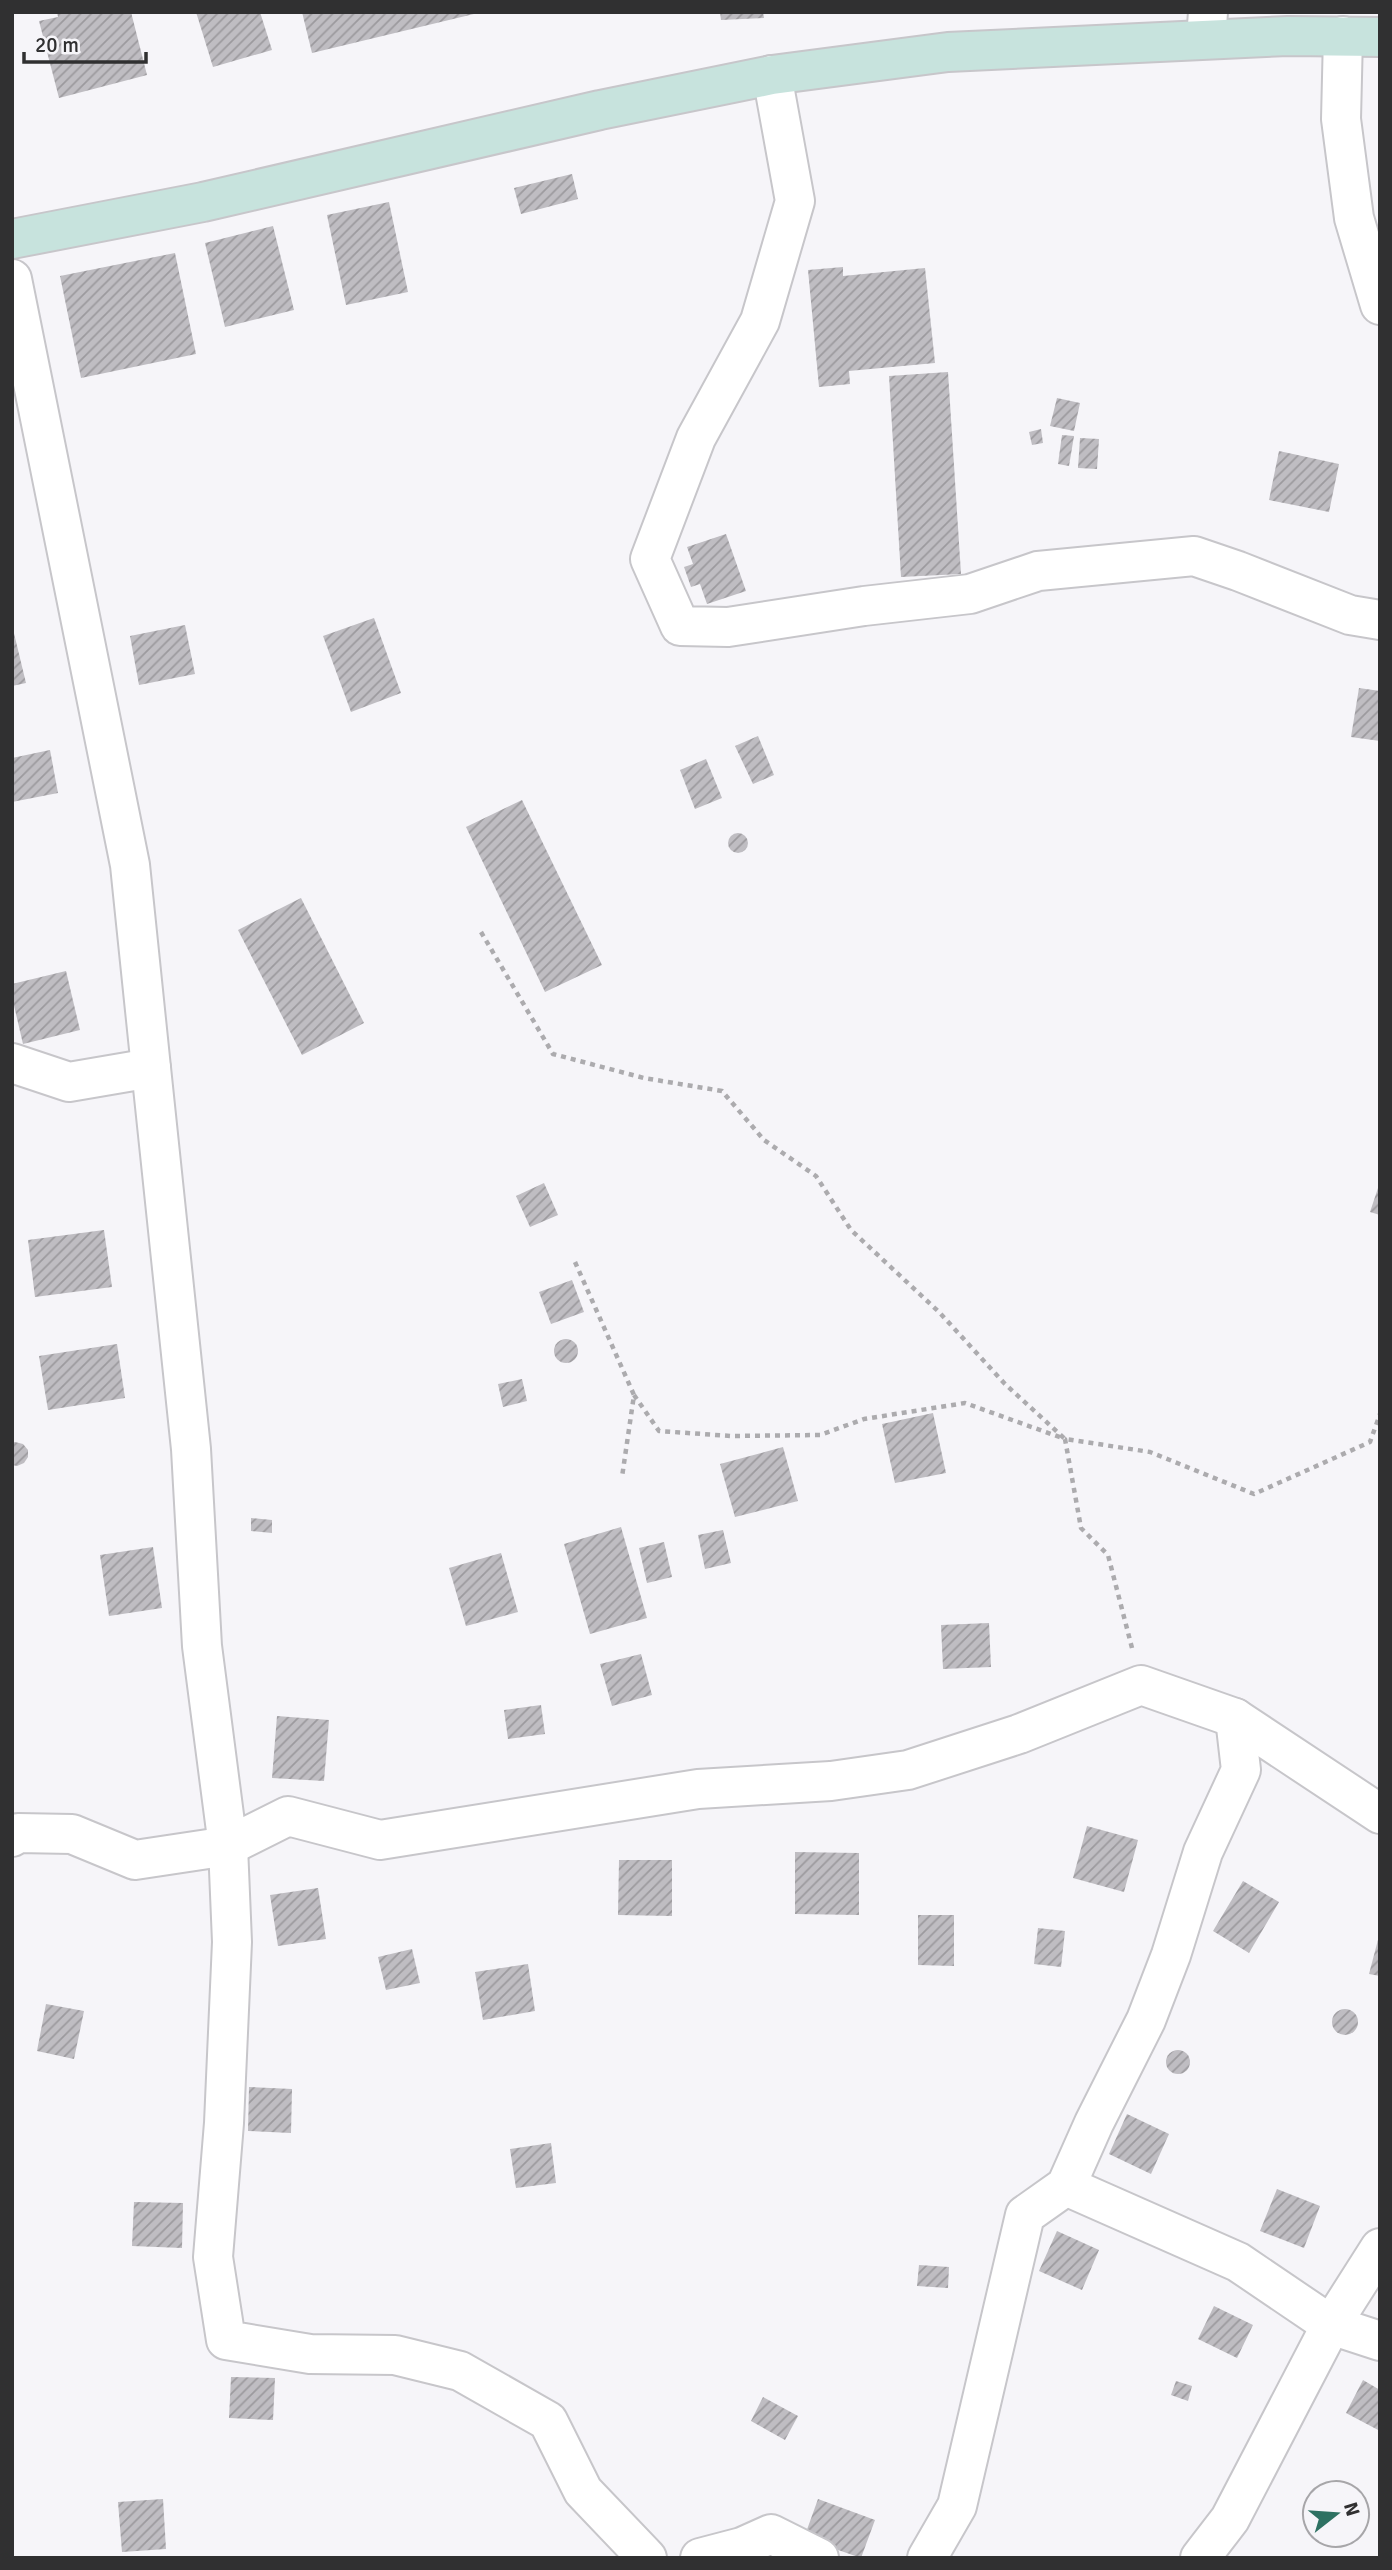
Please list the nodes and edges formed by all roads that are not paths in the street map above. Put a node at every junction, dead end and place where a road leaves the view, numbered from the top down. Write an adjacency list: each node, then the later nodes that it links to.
1 (1207, 26): 2 (street); 3 (street)
2 (1361, 36): 6 (street)
3 (772, 75): 4 (street); 7 (street)
4 (12, 239)
5 (12, 279): 9 (street)
6 (1380, 305)
7 (1380, 620)
8 (12, 1063): 9 (street)
9 (151, 1068): 13 (street)
10 (1236, 1718): 11 (street); 13 (street); 14 (street)
11 (1380, 1814)
12 (12, 1837): 13 (street)
13 (228, 1846): 18 (street)
14 (1066, 2186): 16 (street); 21 (street)
15 (1380, 2248): 16 (street)
16 (1331, 2325): 17 (street); 22 (street)
17 (1380, 2341)
18 (647, 2558)
19 (700, 2558): 20 (street)
20 (819, 2558)
21 (927, 2558)
22 (1200, 2558)

